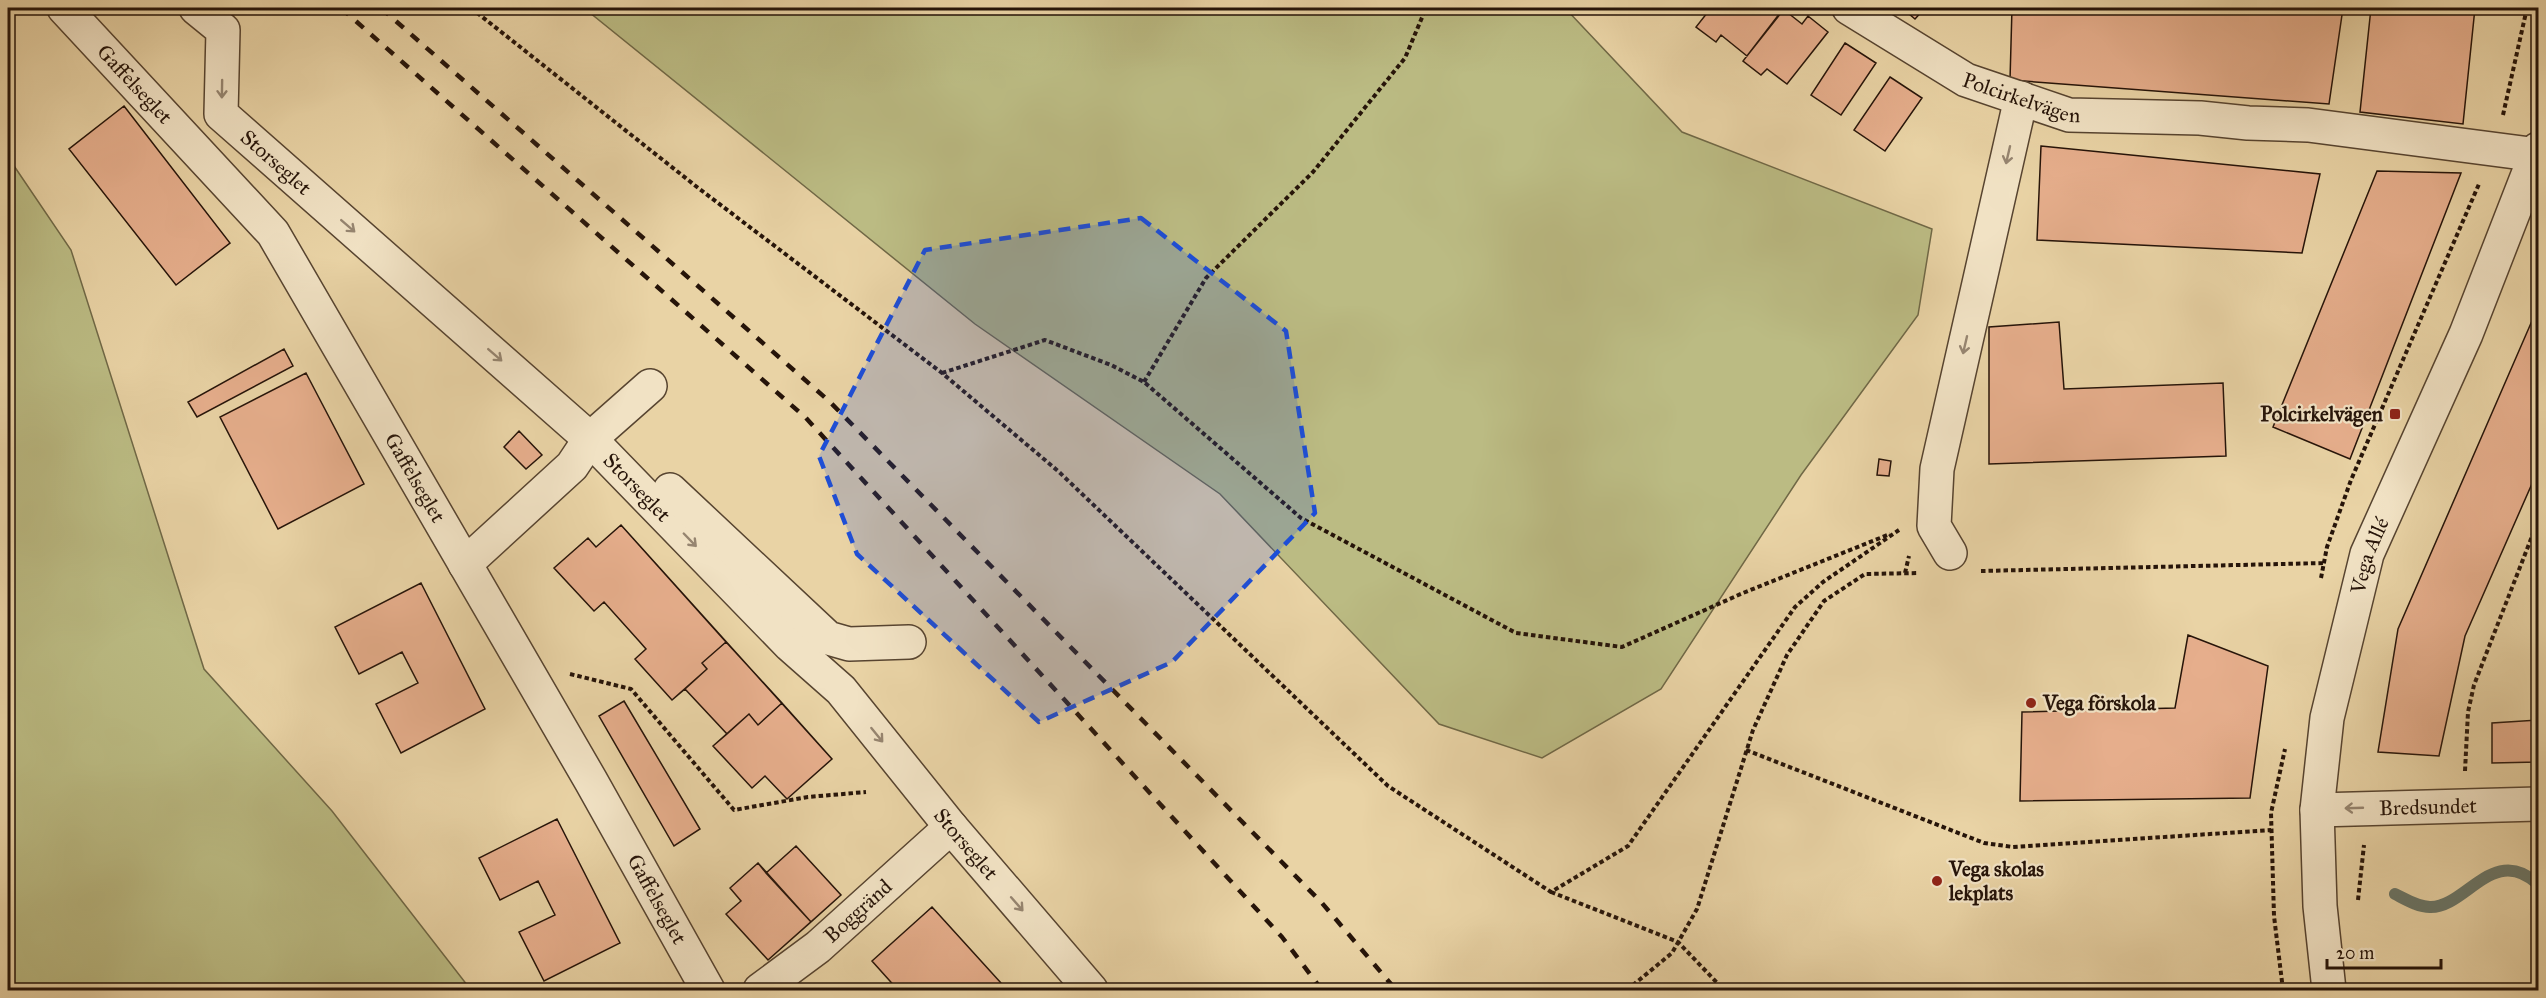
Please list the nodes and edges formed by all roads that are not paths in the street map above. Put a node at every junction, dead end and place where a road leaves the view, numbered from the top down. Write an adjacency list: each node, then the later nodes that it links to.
1 (64, 8): 9 (street, Gaffelseglet)
2 (196, 8): 7 (street, Storseglet, one-way to 7)
3 (1849, 8): 4 (street, Polcirkelvägen)
4 (2021, 98): 5 (street, Polcirkelvägen); 8 (street, one-way to 8)
5 (2538, 153): 12 (street, Vega Allé)
6 (650, 386): 7 (street)
7 (597, 433): 9 (street); 10 (street); 13 (street, Storseglet, one-way to 13)
8 (1939, 563)
9 (465, 564): 14 (street, Gaffelseglet)
10 (909, 642)
11 (2538, 804): 12 (street, Bredsundet, one-way to 12)
12 (2317, 810): 17 (street, Vega Allé)
13 (951, 827): 15 (street, Boggränd); 16 (street, Storseglet, one-way to 16)
14 (708, 990)
15 (760, 990)
16 (1091, 990)
17 (2329, 990)

